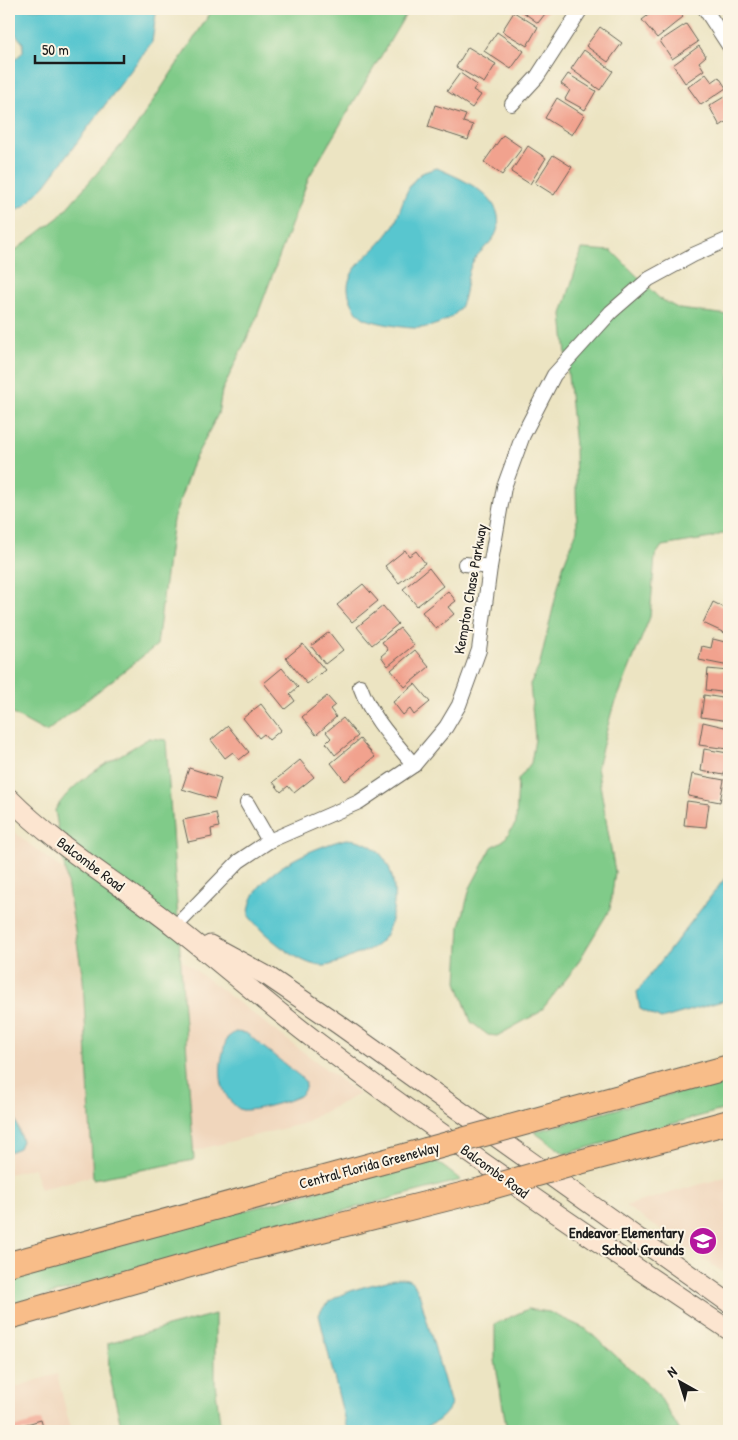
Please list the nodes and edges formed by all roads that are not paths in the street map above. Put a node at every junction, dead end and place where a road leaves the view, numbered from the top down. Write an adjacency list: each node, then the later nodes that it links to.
1 (581, 9): 4 (street)
2 (706, 9): 3 (street)
3 (729, 46)
4 (512, 104)
5 (729, 239): 7 (street, Kempton Chase Parkway)
6 (465, 564): 7 (street)
7 (490, 567): 9 (street, Kempton Chase Parkway)
8 (360, 686): 9 (street)
9 (414, 765): 12 (street, Kempton Chase Parkway)
10 (9, 798): 13 (street, Balcombe Road)
11 (247, 803): 12 (street)
12 (269, 841): 13 (street, Kempton Chase Parkway)
13 (175, 927): 19 (street, Balcombe Road); 21 (street, Balcombe Road)
14 (729, 1067): 16 (highway, Central Florida GreeneWay, bridge)
15 (729, 1122): 20 (highway, bridge)
16 (230, 1204): 17 (highway); 18 (highway, Central Florida GreeneWay)
17 (9, 1249)
18 (9, 1264)
19 (729, 1303)
20 (9, 1317)
21 (729, 1330)

